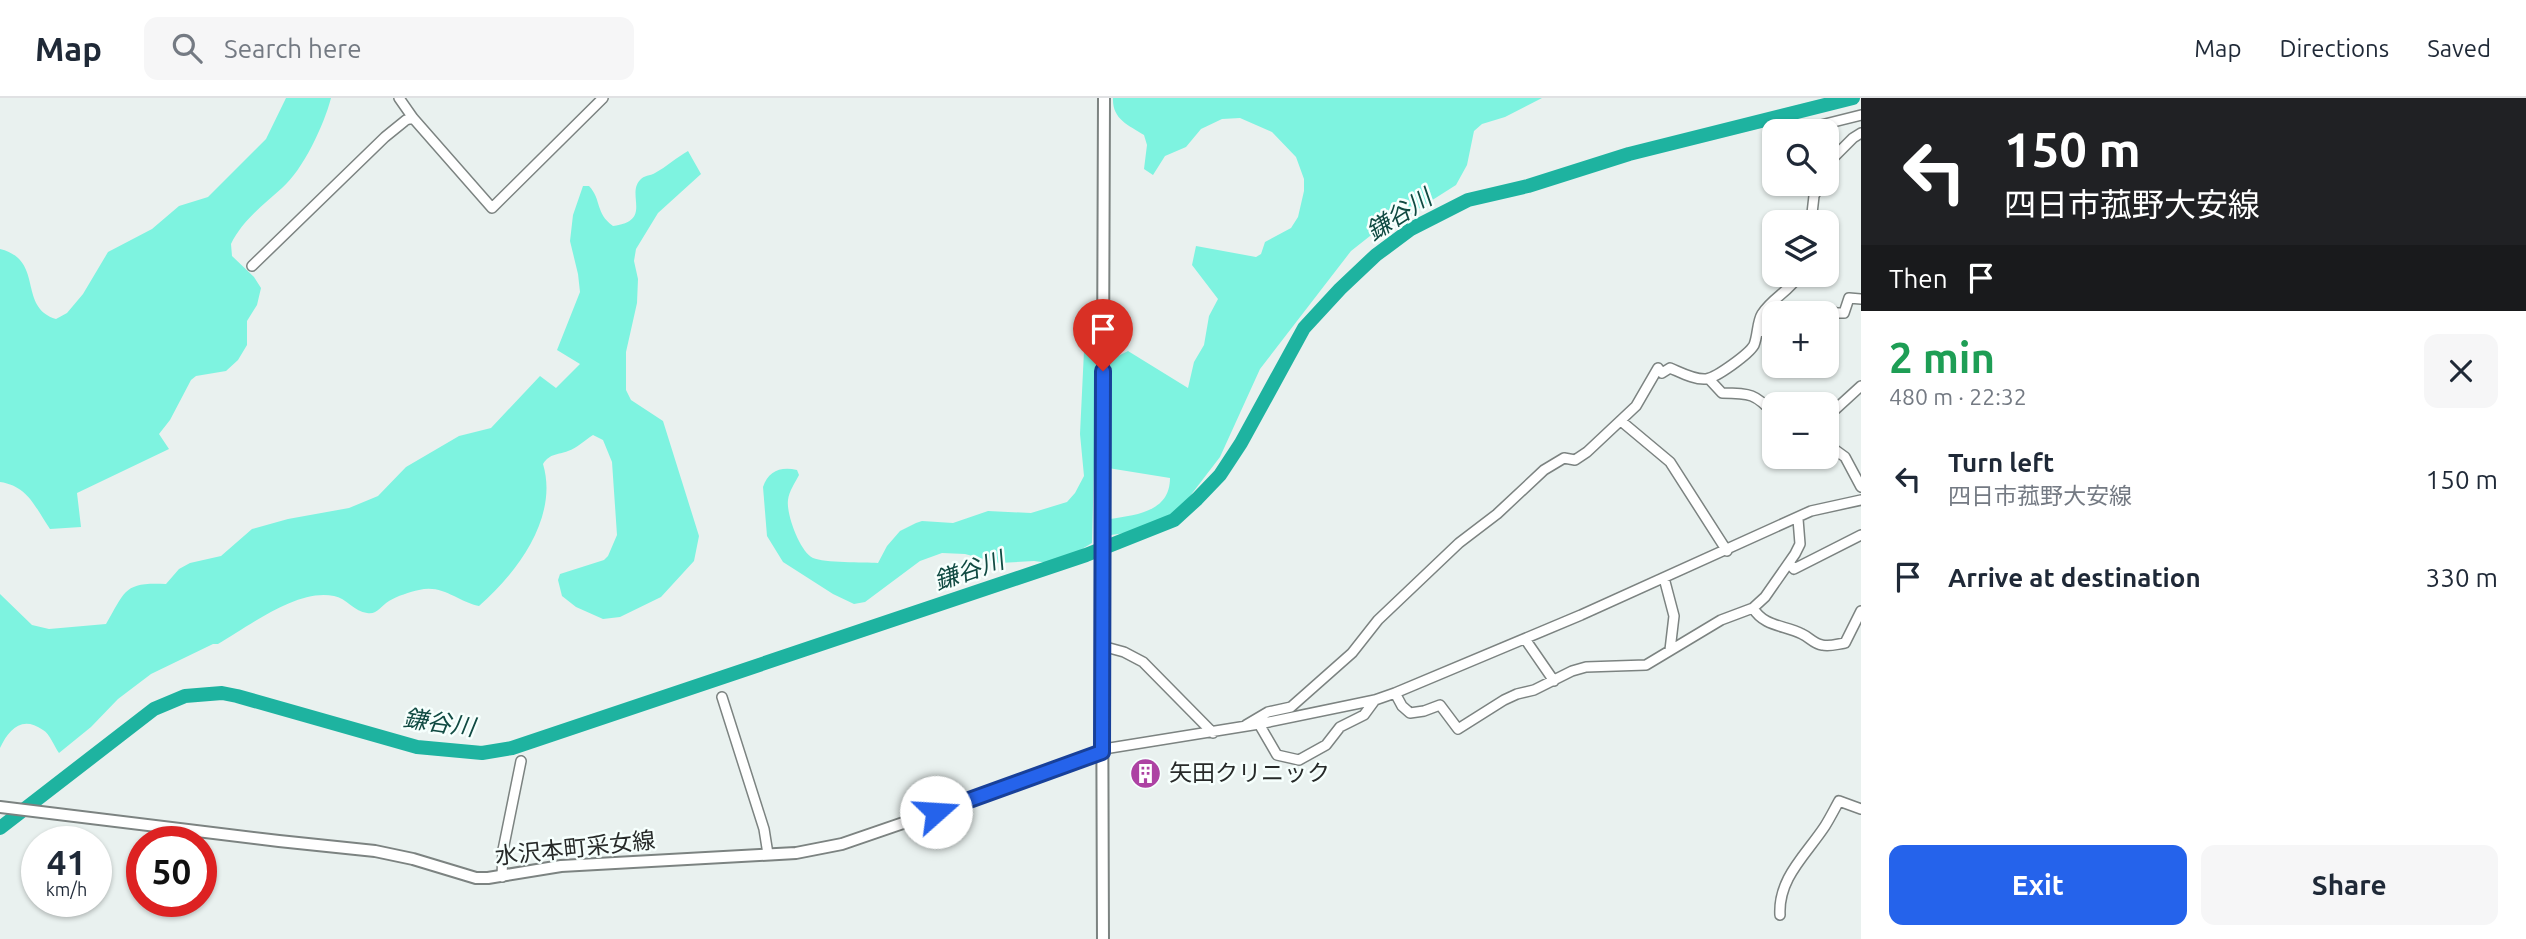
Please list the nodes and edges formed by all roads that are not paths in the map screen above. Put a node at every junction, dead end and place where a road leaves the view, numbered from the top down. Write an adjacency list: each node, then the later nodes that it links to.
1 (392, 98): 6 (street)
2 (400, 98): 6 (street)
3 (603, 98): 6 (street)
4 (1104, 98): 32 (main road)
5 (1861, 115): 7 (street)
6 (413, 118): 10 (street)
7 (1839, 120)
8 (1861, 133): 9 (street)
9 (1839, 152)
10 (252, 266)
11 (1791, 287): 14 (street)
12 (1861, 299): 13 (street)
13 (1839, 313)
14 (1758, 330): 15 (street); 16 (street)
15 (1762, 331)
16 (1709, 379): 18 (street); 20 (street)
17 (1861, 386): 19 (street)
18 (1762, 402)
19 (1839, 406)
20 (1621, 421): 26 (street); 39 (street)
21 (1839, 452): 22 (street)
22 (1861, 487)
23 (1861, 500): 24 (street)
24 (1798, 519): 26 (street); 27 (street)
25 (1861, 535): 27 (street)
26 (1727, 551): 28 (street)
27 (1789, 563): 29 (street)
28 (1664, 578): 31 (street); 33 (street)
29 (1752, 608): 30 (street); 33 (street)
30 (1861, 611)
31 (1525, 639): 34 (street); 35 (street)
32 (1102, 640): 40 (street); 41 (main road)
33 (1670, 650): 34 (street)
34 (1554, 681): 35 (street)
35 (1395, 693): 37 (street)
36 (722, 697): 45 (street)
37 (1376, 700): 38 (street); 38 (street)
38 (1259, 724): 39 (street)
39 (1241, 727): 40 (street)
40 (1213, 733): 41 (street)
41 (1102, 752): 45 (main road, 水沢本町采女線); 48 (main road)
42 (521, 761): 46 (street)
43 (5, 807): 46 (main road, 水沢本町采女線)
44 (1861, 809): 47 (street)
45 (768, 854): 46 (main road, 水沢本町采女線)
46 (502, 877)
47 (1780, 915)
48 (1103, 939)

